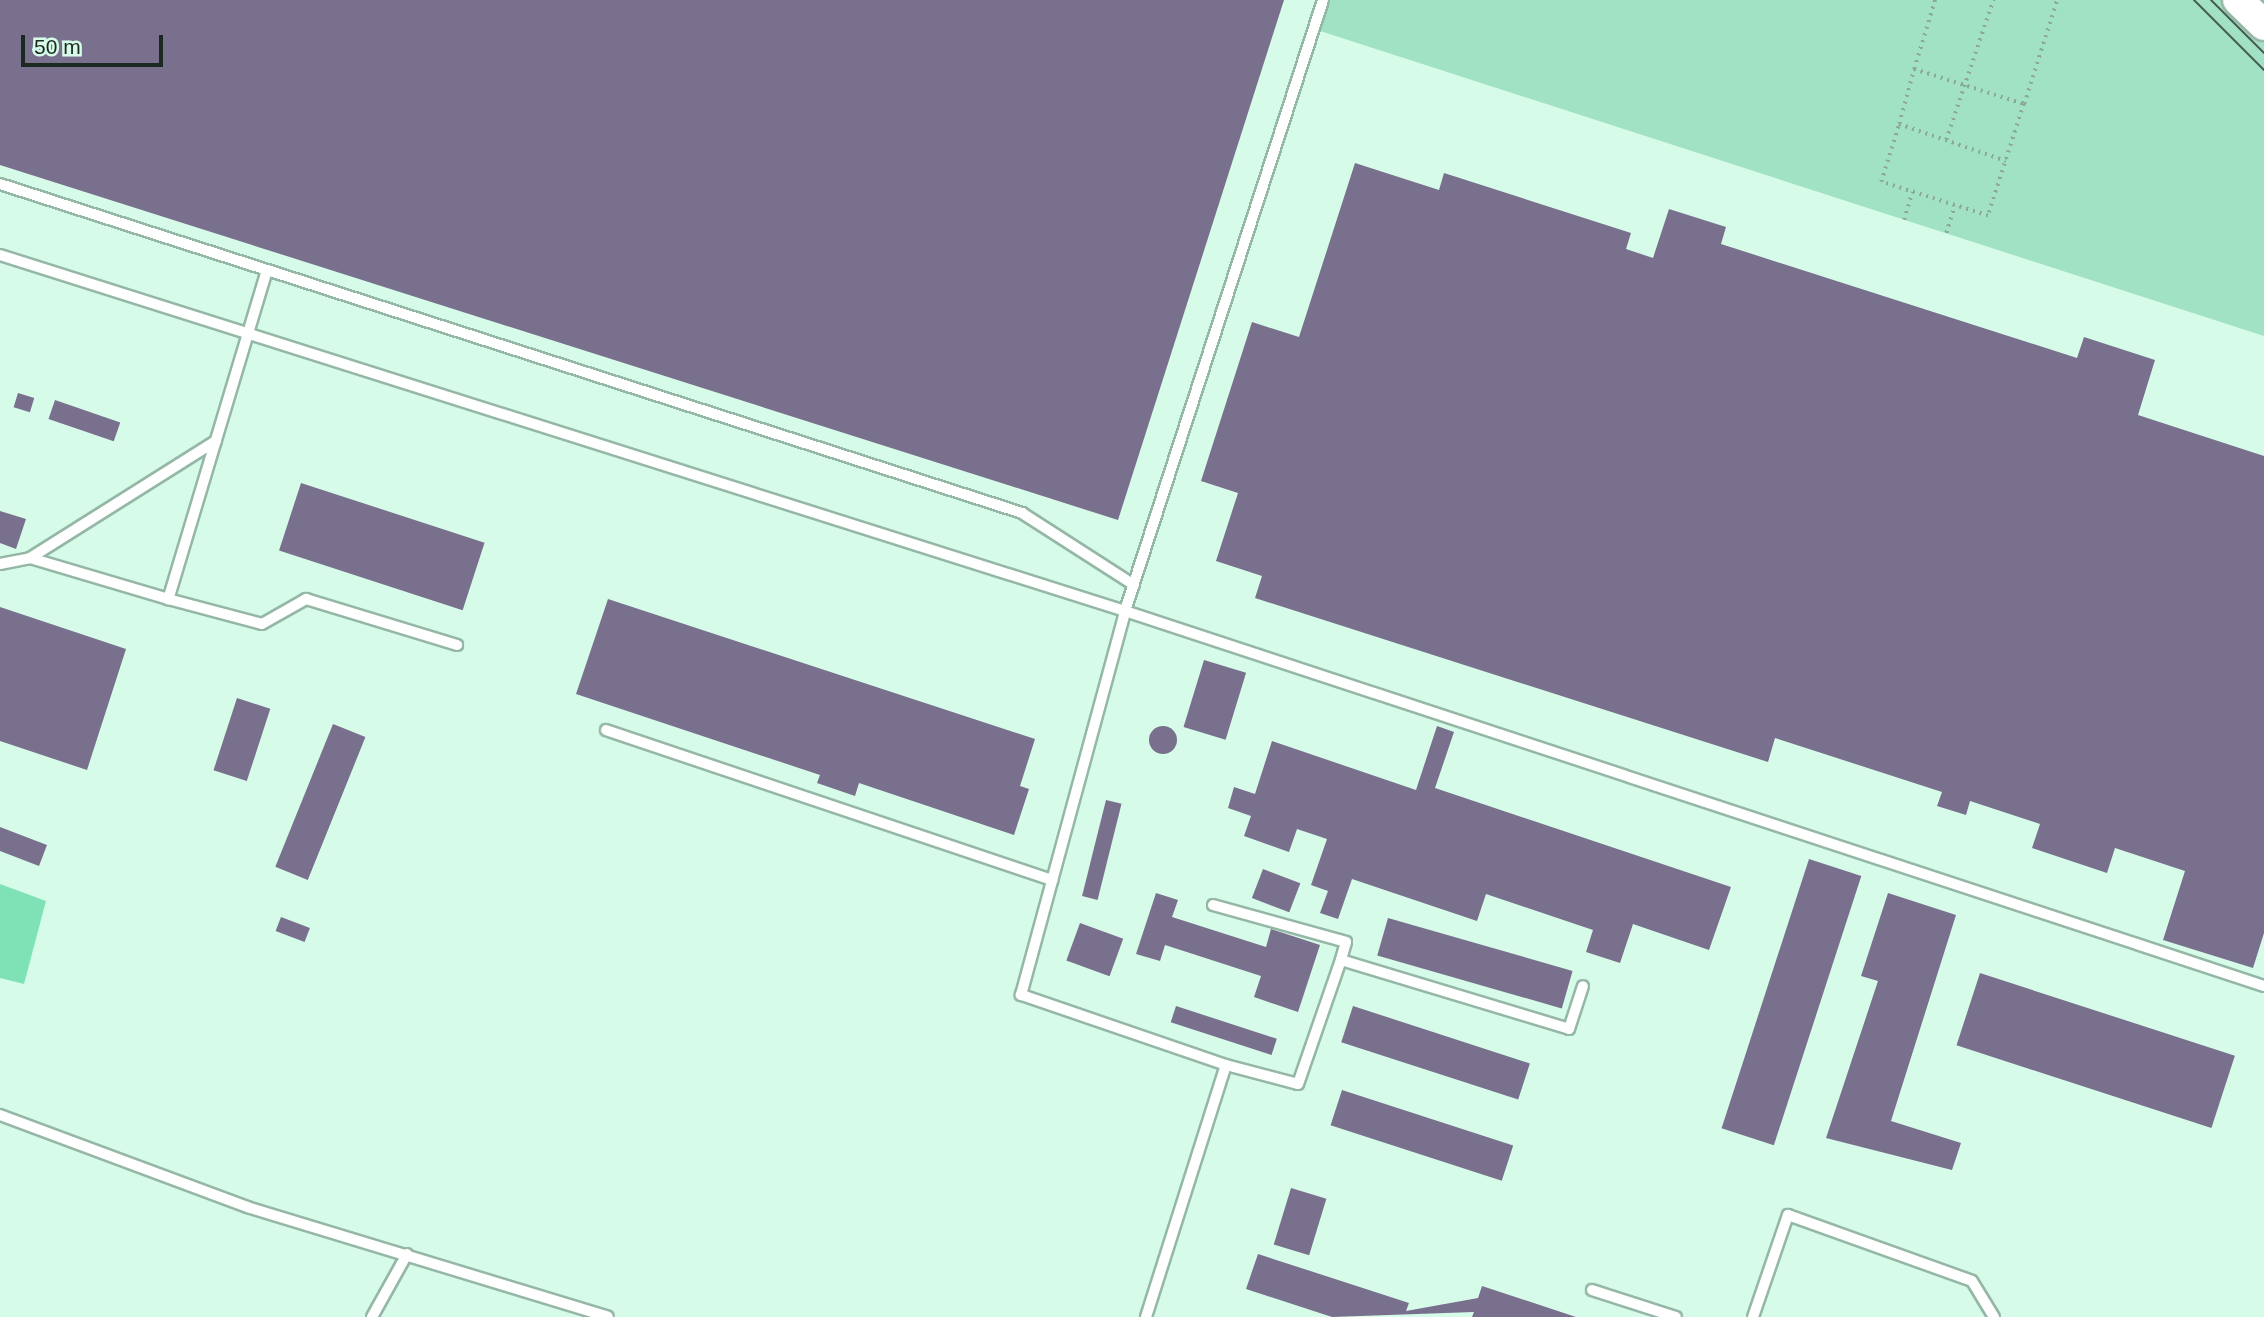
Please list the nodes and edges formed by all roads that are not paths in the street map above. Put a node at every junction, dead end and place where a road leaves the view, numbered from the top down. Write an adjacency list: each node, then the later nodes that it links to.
1 (1323, 0): 11 (lane)
2 (2238, 0): 3 (main road)
3 (2264, 25)
4 (0, 184): 6 (lane)
5 (0, 254): 7 (lane)
6 (267, 270): 7 (lane); 11 (lane)
7 (248, 333): 8 (lane); 13 (lane)
8 (216, 441): 9 (lane); 12 (lane)
9 (30, 558): 10 (lane); 12 (lane)
10 (0, 564)
11 (1134, 585): 13 (lane)
12 (168, 600): 14 (lane)
13 (1125, 611): 16 (lane); 20 (lane)
14 (457, 645)
15 (606, 730): 16 (lane)
16 (1052, 880): 21 (lane)
17 (1213, 905): 18 (lane)
18 (1341, 960): 19 (lane); 21 (lane)
19 (1583, 986)
20 (2264, 986)
21 (1226, 1065): 27 (lane)
22 (0, 1115): 23 (lane)
23 (407, 1254): 25 (lane); 26 (lane)
24 (1592, 1290): 28 (lane)
25 (372, 1317)
26 (608, 1317)
27 (1146, 1317)
28 (1676, 1317)
29 (1753, 1317): 30 (lane)
30 (1994, 1317)

